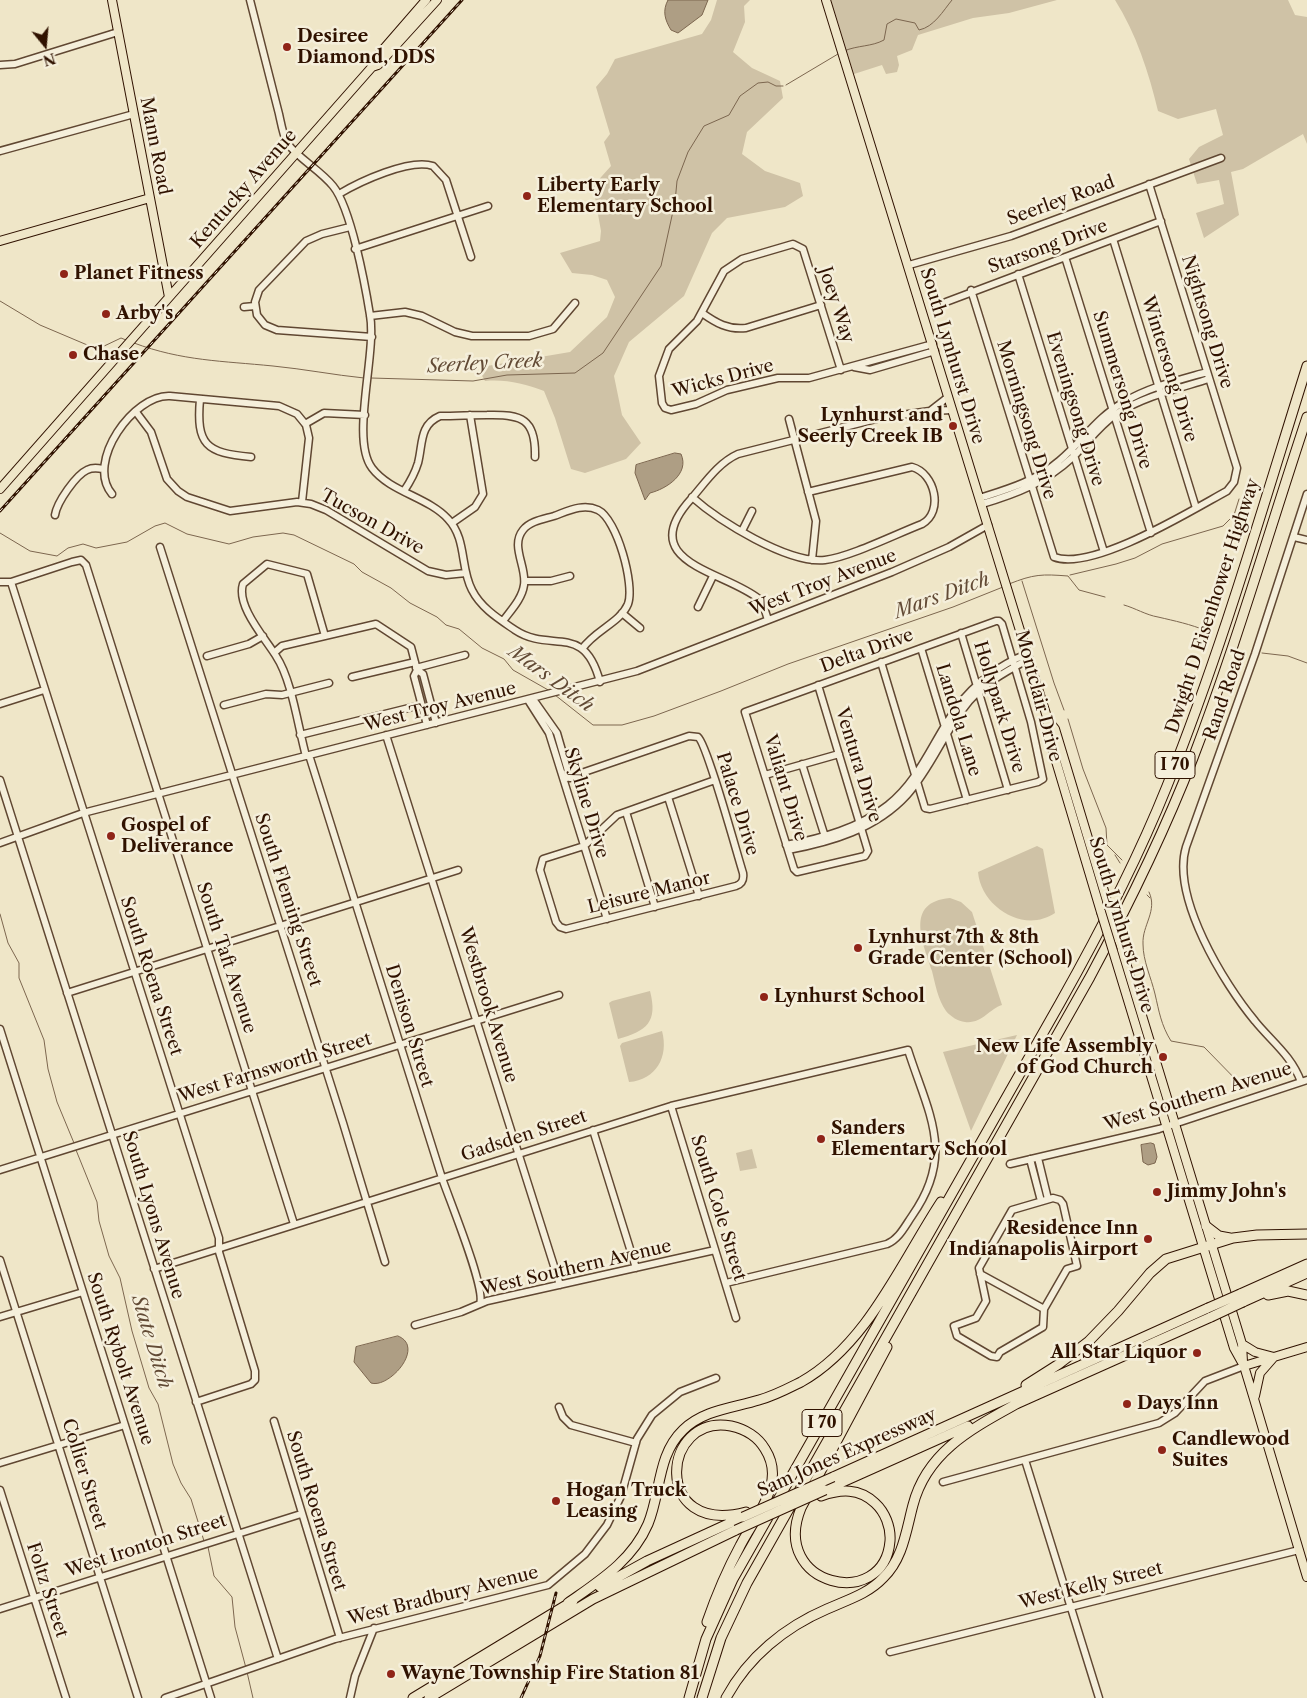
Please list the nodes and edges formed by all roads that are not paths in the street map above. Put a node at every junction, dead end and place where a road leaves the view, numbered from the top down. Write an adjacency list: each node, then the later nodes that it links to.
1 (112, 0): 6 (main road, Mann Road)
2 (250, 0): 11 (street)
3 (426, 0): 8 (main road, Kentucky Avenue)
4 (437, 0): 8 (main road, Kentucky Avenue)
5 (826, 0): 25 (main road, South Lynhurst Drive)
6 (118, 32): 7 (street); 9 (main road, Mann Road)
7 (0, 65)
8 (372, 67): 11 (main road, Kentucky Avenue)
9 (134, 114): 10 (street); 15 (main road, Mann Road)
10 (0, 151)
11 (297, 152): 14 (street); 28 (main road, Kentucky Avenue)
12 (1221, 158): 13 (street, Seerley Road)
13 (1150, 184): 18 (street, Nightsong Drive); 25 (street, Seerley Road)
14 (339, 194): 17 (street); 19 (street)
15 (150, 198): 21 (main road); 28 (main road, Mann Road)
16 (488, 206): 17 (street)
17 (458, 216): 22 (street); 23 (street)
18 (1161, 221): 20 (street, Starsong Drive); 40 (street, Nightsong Drive)
19 (350, 227): 22 (street); 32 (street)
20 (1113, 239): 24 (street, Starsong Drive); 42 (street, Wintersong Drive)
21 (0, 241)
22 (355, 249): 35 (street)
23 (471, 257)
24 (1065, 257): 26 (street, Starsong Drive); 48 (street, Summersong Drive)
25 (908, 265): 37 (main road, South Lynhurst Drive)
26 (1018, 274): 27 (street, Starsong Drive); 55 (street, Eveningsong Drive)
27 (971, 290): 29 (street, Starsong Drive); 59 (street, Morningsong Drive)
28 (169, 297): 61 (main road, Kentucky Avenue)
29 (946, 302)
30 (575, 303): 35 (street)
31 (821, 305): 34 (street); 34 (street, Joey Way); 39 (street, Joey Way)
32 (255, 306): 33 (street); 36 (street)
33 (244, 307)
34 (702, 313): 39 (street, Wicks Drive)
35 (370, 316): 36 (street)
36 (372, 337): 49 (street)
37 (934, 348): 39 (street, Wicks Drive); 43 (main road, South Lynhurst Drive)
38 (1307, 366): 172 (highway, Dwight D Eisenhower Highway / I 70)
39 (841, 370)
40 (1207, 372): 41 (street, Nightsong Drive); 42 (street)
41 (1209, 379): 42 (street); 70 (street, Nightsong Drive)
42 (1159, 390): 48 (street); 70 (street, Wintersong Drive)
43 (948, 397): 45 (main road, South Lynhurst Drive); 46 (street)
44 (200, 399): 47 (street); 53 (street); 56 (street)
45 (952, 410): 46 (street); 67 (main road, South Lynhurst Drive)
46 (930, 411): 54 (street)
47 (136, 412): 58 (street); 68 (street, Tucson Drive)
48 (1113, 413): 55 (street); 77 (street, Summersong Drive)
49 (365, 415): 53 (street); 62 (street)
50 (470, 415): 57 (street); 62 (street); 74 (street)
51 (1307, 417): 195 (highway, Dwight D Eisenhower Highway / I 70)
52 (789, 419): 54 (street)
53 (305, 424): 68 (street)
54 (795, 440): 63 (street); 66 (street)
55 (1073, 453): 59 (street); 60 (street); 81 (street, Eveningsong Drive)
56 (251, 457)
57 (535, 457)
58 (103, 469): 64 (street); 73 (street)
59 (1029, 481): 60 (street, Morningsong Drive); 67 (street)
60 (1031, 488): 67 (street); 81 (street, Morningsong Drive)
61 (0, 489)
62 (404, 491): 74 (street)
63 (808, 492): 82 (street); 82 (street)
64 (112, 494)
65 (1307, 494): 78 (street, Rand Road)
66 (692, 497): 76 (street); 85 (street)
67 (981, 501): 75 (main road, South Lynhurst Drive)
68 (302, 502): 83 (street, Tucson Drive)
69 (603, 504): 71 (street)
70 (1196, 508): 77 (street)
71 (599, 511): 86 (street); 90 (street)
72 (752, 511): 76 (street)
73 (54, 515)
74 (452, 524): 83 (street)
75 (988, 525): 91 (street, West Troy Avenue); 103 (main road, South Lynhurst Drive)
76 (742, 532): 82 (street)
77 (1151, 532): 81 (street)
78 (1294, 536): 79 (street); 163 (street, Rand Road)
79 (1307, 540)
80 (160, 547): 129 (street, South Fleming Street)
81 (1104, 552)
82 (812, 560)
83 (466, 573): 92 (street)
84 (570, 576): 86 (street)
85 (713, 576): 89 (street); 91 (street)
86 (525, 580): 92 (street)
87 (0, 582): 88 (street)
88 (11, 582): 112 (street, South Roena Street); 135 (street, South Taft Avenue)
89 (698, 607)
90 (622, 613): 94 (street); 99 (street)
91 (768, 620): 108 (street, West Troy Avenue)
92 (504, 621): 99 (street)
93 (1000, 621): 95 (street, Delta Drive); 105 (street, Montclair Drive)
94 (640, 628)
95 (961, 633): 98 (street, Delta Drive); 111 (street, Hollypark Drive)
96 (263, 636): 97 (street, Denison Street); 100 (street, Denison Street); 102 (street)
97 (325, 636): 100 (street); 106 (street)
98 (921, 648): 104 (street, Delta Drive); 122 (street, Landola Lane)
99 (582, 649): 108 (street)
100 (274, 653): 113 (street, Denison Street)
101 (465, 655): 106 (street)
102 (207, 656)
103 (1028, 657): 105 (street); 119 (main road, South Lynhurst Drive)
104 (881, 662): 110 (street, Delta Drive); 131 (street)
105 (1014, 663): 111 (street); 134 (street, Montclair Drive)
106 (416, 667): 107 (street); 117 (street); 120 (street)
107 (352, 677)
108 (600, 682): 114 (street, West Troy Avenue)
109 (328, 683): 113 (street)
110 (818, 686): 118 (street, Delta Drive); 125 (street, Ventura Drive)
111 (978, 689): 122 (street); 134 (street, Hollypark Drive)
112 (44, 690): 115 (street); 139 (street, South Roena Street)
113 (289, 693): 116 (street); 123 (street, Denison Street)
114 (530, 699): 120 (street, West Troy Avenue); 130 (street, Skyline Drive)
115 (0, 704)
116 (224, 705)
117 (421, 705): 121 (street); 123 (street)
118 (746, 712): 128 (street, Valiant Drive)
119 (1048, 720): 167 (main road, South Lynhurst Drive, bridge); 168 (main road, South Lynhurst Drive, bridge)
120 (436, 723): 121 (street, West Troy Avenue)
121 (427, 726): 124 (street, West Troy Avenue)
122 (946, 730): 131 (street); 137 (street, Landola Lane)
123 (300, 735): 126 (street, Denison Street)
124 (386, 735): 126 (street, West Troy Avenue); 148 (street, Westbrook Avenue)
125 (839, 754): 127 (street); 140 (street, Ventura Drive)
126 (308, 756): 129 (street, West Troy Avenue); 151 (street, Denison Street)
127 (802, 764): 128 (street); 142 (street)
128 (765, 775): 145 (street, Valiant Drive)
129 (233, 776): 135 (street, West Troy Avenue); 154 (street, South Fleming Street)
130 (567, 779): 133 (street, Palace Drive); 144 (street, Skyline Drive)
131 (916, 779): 137 (street); 140 (street)
132 (0, 780): 141 (street, South Lyons Avenue)
133 (715, 780): 136 (street); 149 (street, Palace Drive)
134 (1008, 790): 137 (street)
135 (158, 794): 139 (street, West Troy Avenue); 155 (street, South Taft Avenue)
136 (668, 797): 138 (street); 150 (street)
137 (967, 800)
138 (626, 812): 144 (street); 152 (street)
139 (83, 813): 141 (street, West Troy Avenue); 156 (street, South Roena Street)
140 (861, 825): 142 (street); 147 (street, Ventura Drive)
141 (18, 837): 143 (street, West Troy Avenue); 157 (street, South Lyons Avenue)
142 (825, 839): 145 (street)
143 (0, 843)
144 (584, 846): 153 (street, Skyline Drive); 153 (street, Leisure Manor)
145 (787, 847): 147 (street, Valiant Drive)
146 (458, 870): 148 (street)
147 (796, 872)
148 (432, 878): 151 (street); 159 (street, Westbrook Avenue)
149 (742, 881): 150 (street, Leisure Manor)
150 (698, 896): 152 (street, Leisure Manor)
151 (355, 903): 154 (street); 161 (street, Denison Street)
152 (655, 907): 153 (street, Leisure Manor)
153 (607, 919)
154 (281, 926): 155 (street); 162 (street, South Fleming Street)
155 (208, 949): 156 (street); 164 (street, South Taft Avenue)
156 (134, 972): 157 (street); 166 (street, South Roena Street)
157 (67, 993): 170 (street, South Lyons Avenue)
158 (559, 995): 159 (street, West Farnsworth Street)
159 (477, 1020): 161 (street, West Farnsworth Street); 171 (street, Westbrook Avenue)
160 (0, 1029): 173 (street, South Rybolt Avenue)
161 (400, 1044): 162 (street, West Farnsworth Street); 178 (street, Denison Street)
162 (325, 1068): 164 (street, West Farnsworth Street); 180 (street, South Fleming Street)
163 (1304, 1081): 167 (street, West Southern Avenue)
164 (253, 1091): 166 (street, West Farnsworth Street); 181 (street, South Taft Avenue)
165 (671, 1106): 169 (street, Gadsden Street); 187 (street, South Cole Street); 196 (street, Gadsden Street)
166 (179, 1114): 170 (street, West Farnsworth Street); 186 (street, South Roena Street)
167 (1175, 1124): 168 (street, West Southern Avenue); 182 (main road, South Lynhurst Drive)
168 (1167, 1126): 174 (street, West Southern Avenue); 185 (main road, South Lynhurst Drive)
169 (593, 1130): 171 (street, Gadsden Street); 191 (street)
170 (112, 1135): 173 (street, West Farnsworth Street); 192 (street, South Lyons Avenue)
171 (518, 1154): 178 (street, Gadsden Street); 197 (street, Westbrook Avenue)
172 (974, 1156): 236 (highway); 243 (highway, Dwight D Eisenhower Highway / I 70)
173 (41, 1157): 177 (street, West Farnsworth Street); 198 (street, South Rybolt Avenue)
174 (1038, 1158): 175 (street, West Southern Avenue); 179 (street)
175 (1030, 1159): 176 (street, West Southern Avenue); 179 (street)
176 (1010, 1164)
177 (0, 1170)
178 (442, 1178): 180 (street, Gadsden Street); 201 (street, Denison Street)
179 (1045, 1200): 194 (street); 202 (street)
180 (366, 1201): 181 (street, Gadsden Street); 189 (street, South Fleming Street)
181 (294, 1224): 186 (street, Gadsden Street)
182 (1206, 1226): 184 (highway); 185 (main road, South Lynhurst Drive)
183 (1307, 1234): 184 (highway)
184 (1233, 1238): 185 (highway)
185 (1208, 1247): 208 (main road, South Lynhurst Drive); 211 (main road, South Lynhurst Drive); 217 (highway)
186 (218, 1248): 192 (street, Gadsden Street); 214 (street, South Roena Street)
187 (715, 1250): 191 (street, West Southern Avenue); 196 (street, South Cole Street)
188 (0, 1260): 203 (street, Collier Street)
189 (385, 1262)
190 (1307, 1264): 200 (highway, Sam Jones Expressway)
191 (636, 1268): 197 (street, West Southern Avenue)
192 (154, 1269): 214 (street, South Lyons Avenue)
193 (1307, 1273): 200 (highway, Sam Jones Expressway)
194 (980, 1274): 202 (street); 202 (street)
195 (920, 1278): 226 (highway); 253 (highway, Dwight D Eisenhower Highway / I 70)
196 (726, 1283): 206 (street, South Cole Street)
197 (560, 1284): 201 (street, West Southern Avenue)
198 (83, 1292): 203 (street); 219 (street, South Rybolt Avenue)
199 (1307, 1295): 200 (highway)
200 (1241, 1298): 204 (highway, Sam Jones Expressway, bridge)
201 (480, 1304): 207 (street, West Southern Avenue)
202 (1044, 1309)
203 (17, 1312): 205 (street); 221 (street, Collier Street)
204 (1209, 1313): 215 (highway, Sam Jones Expressway); 217 (highway, Sam Jones Expressway)
205 (0, 1318)
206 (736, 1318)
207 (415, 1325)
208 (1242, 1344): 210 (main road); 211 (main road, South Lynhurst Drive)
209 (1307, 1347): 210 (main road)
210 (1274, 1357): 211 (main road); 213 (main road)
211 (1244, 1366): 213 (main road, South Lynhurst Drive); 222 (street)
212 (716, 1378): 220 (street, West Bradbury Avenue)
213 (1254, 1399): 230 (main road, South Lynhurst Drive)
214 (196, 1402): 229 (street, South Lyons Avenue)
215 (1018, 1403): 226 (highway, Sam Jones Expressway); 254 (highway)
216 (559, 1407): 220 (street)
217 (984, 1409): 228 (highway, Sam Jones Expressway, bridge)
218 (274, 1421): 227 (street, South Roena Street)
219 (125, 1425): 221 (street); 231 (street, South Rybolt Avenue)
220 (636, 1443): 239 (street, West Bradbury Avenue)
221 (59, 1444): 223 (street); 234 (street, Collier Street)
222 (1026, 1460): 224 (street); 237 (street)
223 (0, 1463)
224 (942, 1482)
225 (0, 1490): 235 (street, Foltz Street)
226 (823, 1493): 251 (highway, Sam Jones Expressway, bridge)
227 (301, 1514): 229 (street, West Ironton Street); 240 (street, South Roena Street)
228 (745, 1515): 236 (highway, Sam Jones Expressway); 243 (highway)
229 (238, 1533): 231 (street, West Ironton Street); 242 (street, South Lyons Avenue)
230 (1299, 1550): 232 (main road, South Lynhurst Drive); 237 (street, West Kelly Street)
231 (166, 1556): 234 (street, West Ironton Street); 244 (street, South Rybolt Avenue)
232 (1304, 1558): 233 (main road, South Lynhurst Drive)
233 (1307, 1576)
234 (100, 1577): 235 (street, West Ironton Street); 246 (street, Collier Street)
235 (34, 1598): 238 (street, West Ironton Street); 245 (street, Foltz Street)
236 (568, 1603): 250 (highway, Sam Jones Expressway)
237 (1070, 1606): 241 (street, West Kelly Street); 255 (street)
238 (0, 1609)
239 (374, 1628): 240 (street, West Bradbury Avenue); 249 (street)
240 (340, 1638): 242 (street, West Bradbury Avenue)
241 (890, 1652)
242 (278, 1659): 244 (street, West Bradbury Avenue)
243 (698, 1667): 252 (highway, Dwight D Eisenhower Highway / I 70)
244 (206, 1684): 247 (street, West Bradbury Avenue); 248 (street, South Rybolt Avenue)
245 (66, 1698)
246 (138, 1698)
247 (165, 1698)
248 (211, 1698)
249 (350, 1698)
250 (413, 1698)
251 (429, 1698)
252 (689, 1698)
253 (702, 1698)
254 (726, 1698)
255 (1099, 1698)

